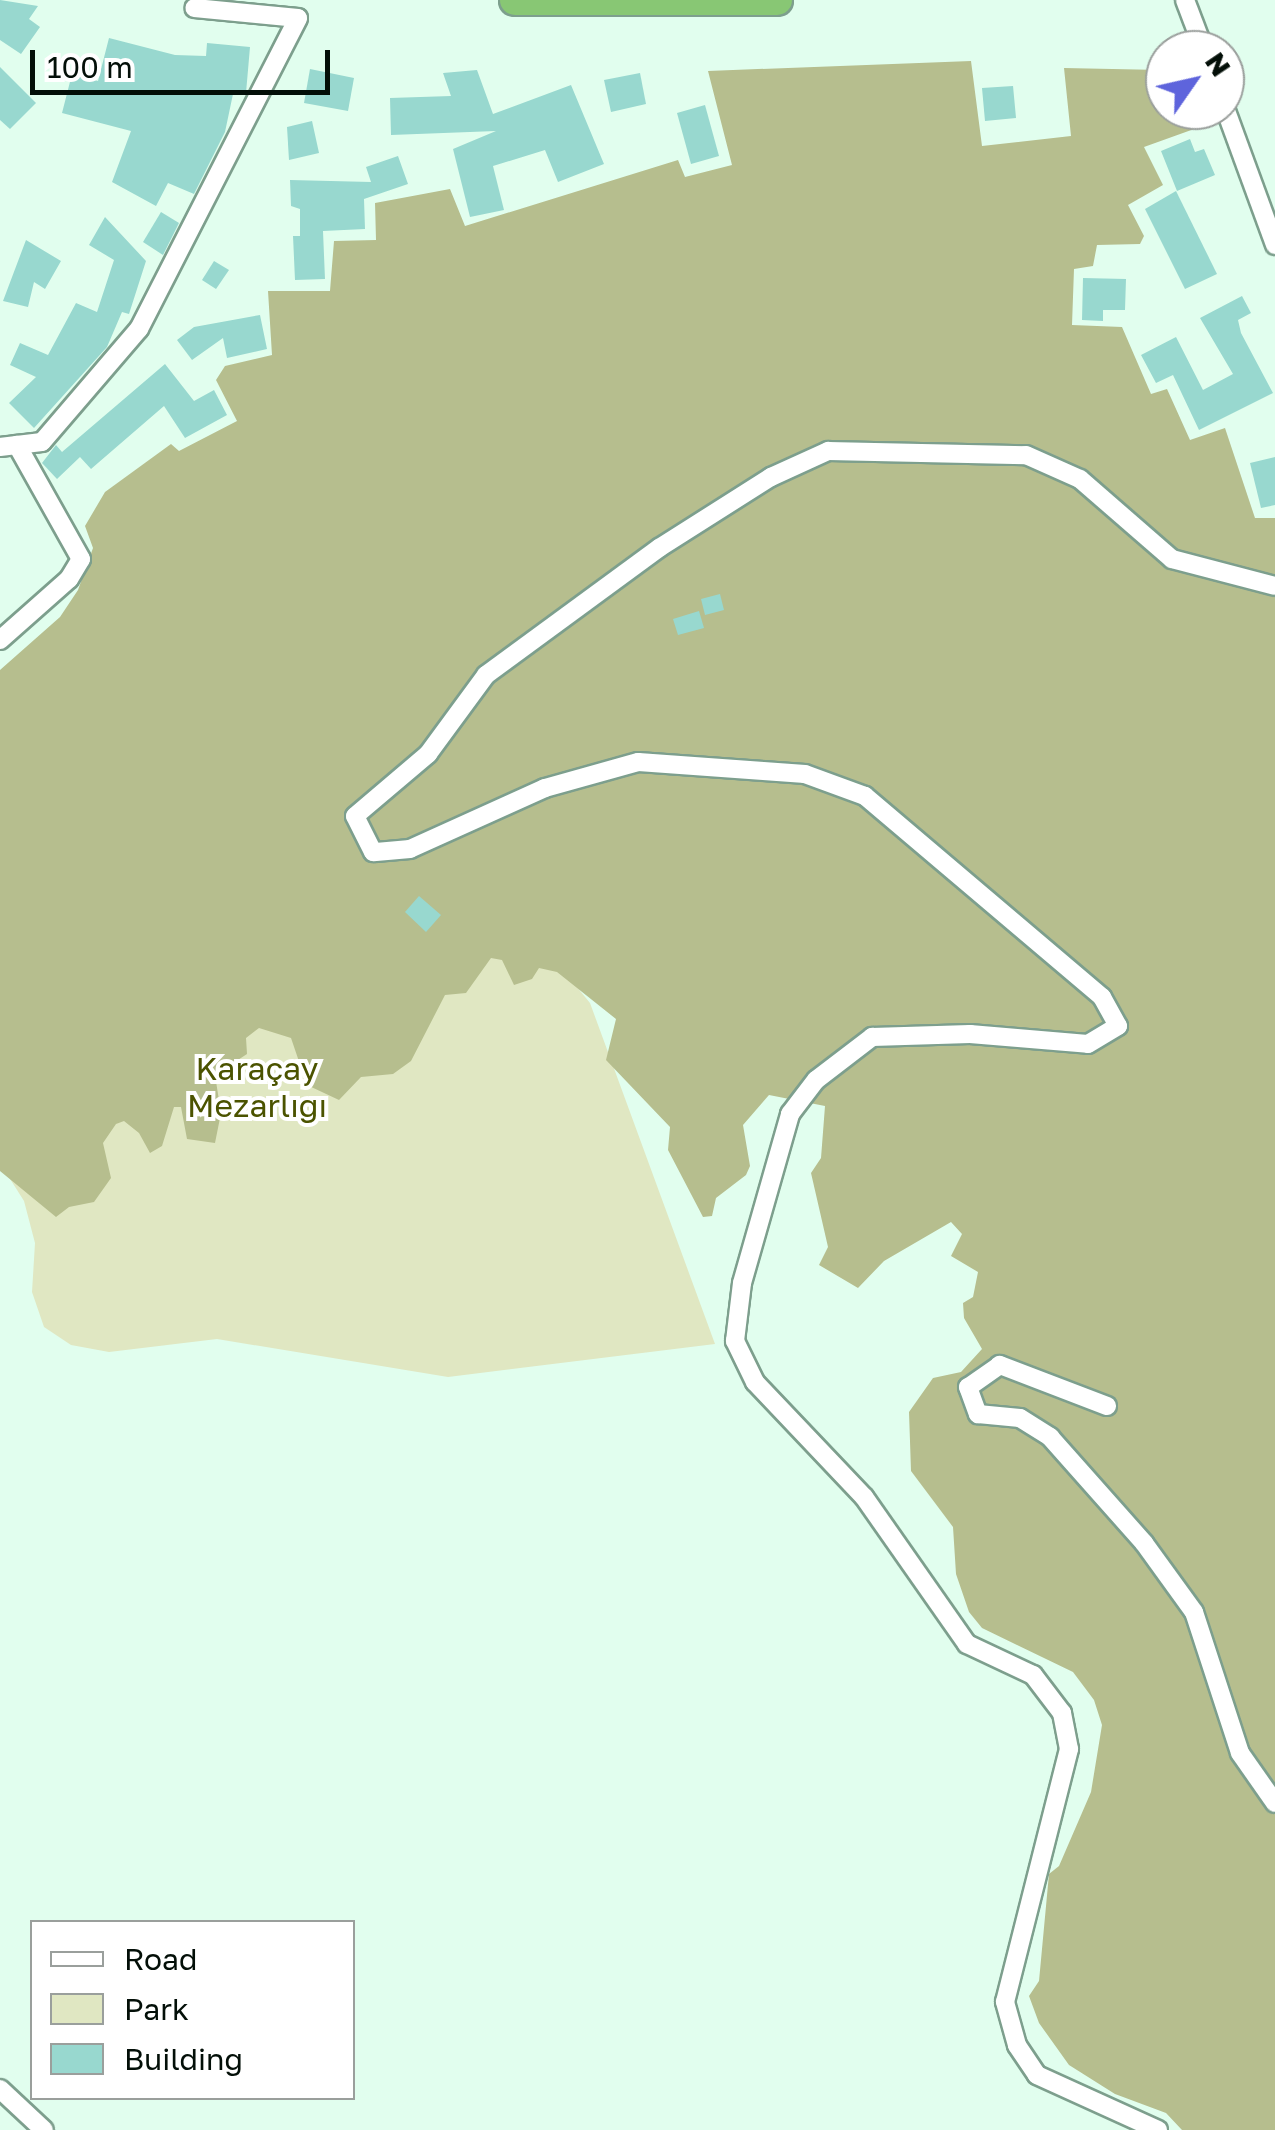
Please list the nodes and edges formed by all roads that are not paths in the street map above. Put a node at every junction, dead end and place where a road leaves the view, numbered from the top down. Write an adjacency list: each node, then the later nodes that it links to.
1 (515, 0): 2 (highway)
2 (776, 0)
3 (1186, 0): 5 (street)
4 (194, 8): 8 (street)
5 (1197, 30)
6 (1233, 130): 7 (street)
7 (1275, 245)
8 (9, 446): 10 (street)
9 (1275, 586): 15 (street)
10 (0, 640)
11 (1107, 1406): 12 (street)
12 (1275, 1803)
13 (0, 2088): 14 (street)
14 (44, 2130)
15 (1158, 2130)

